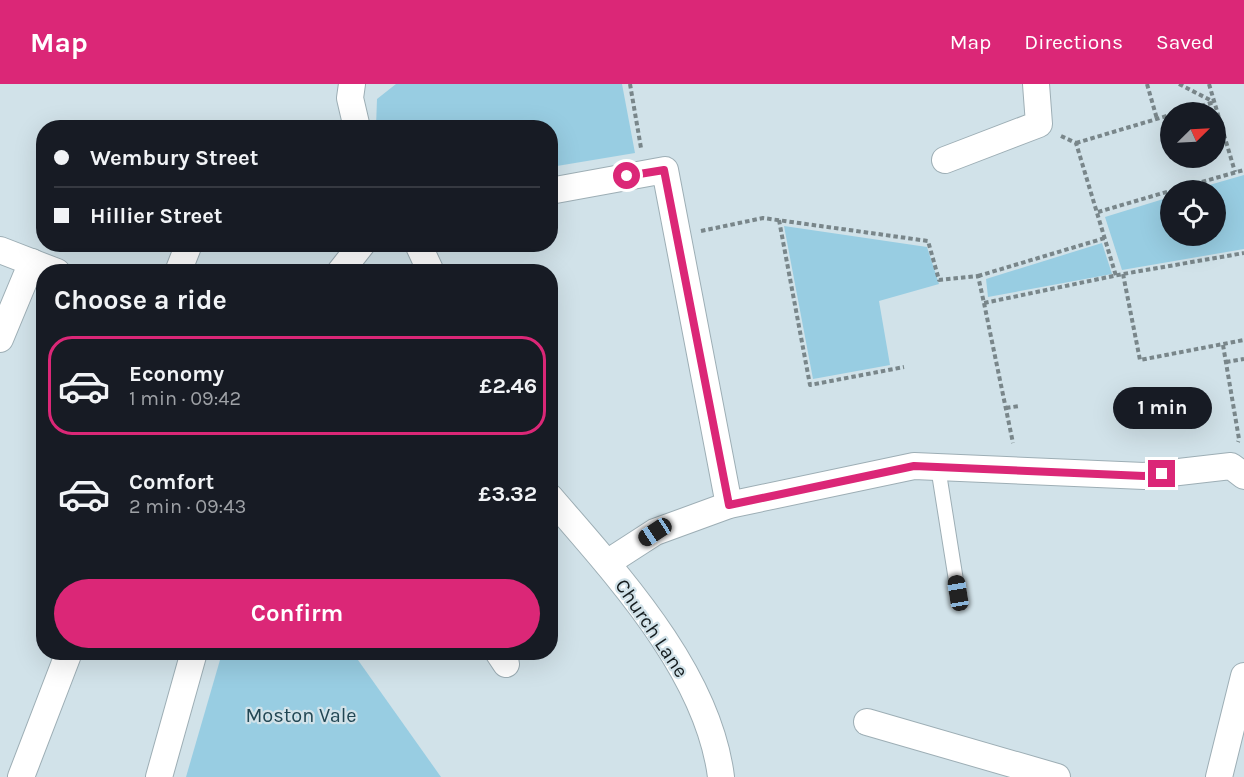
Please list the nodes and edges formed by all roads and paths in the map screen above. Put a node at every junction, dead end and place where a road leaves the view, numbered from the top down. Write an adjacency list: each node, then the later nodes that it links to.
1 (352, 84): 10 (street)
2 (630, 84): 16 (path)
3 (1036, 84): 11 (street)
4 (1147, 84): 9 (path)
5 (1179, 84): 7 (path)
6 (1209, 84): 7 (path)
7 (1215, 102)
8 (1160, 118): 9 (path)
9 (1157, 119): 13 (path)
10 (355, 120)
11 (1039, 124): 13 (path); 14 (street)
12 (1226, 140): 17 (path)
13 (1076, 143): 21 (path)
14 (945, 160)
15 (1244, 170): 17 (path)
16 (655, 171): 19 (street); 23 (street)
17 (1235, 172): 18 (path)
18 (1208, 180)
19 (558, 189)
20 (1160, 194): 21 (path)
21 (1098, 212): 24 (path)
22 (779, 220): 23 (path); 32 (path); 40 (path)
23 (677, 236): 48 (street)
24 (1105, 238): 32 (path); 33 (path)
25 (0, 250): 28 (street)
26 (356, 252): 30 (street)
27 (1244, 253): 31 (path)
28 (32, 262): 29 (street); 35 (street)
29 (37, 264)
30 (346, 264)
31 (1123, 274): 33 (path); 37 (path)
32 (978, 276): 34 (path)
33 (1116, 276): 34 (path)
34 (984, 303): 42 (path)
35 (0, 339)
36 (1244, 340): 37 (path)
37 (1223, 345): 39 (path)
38 (1244, 359): 39 (path)
39 (1226, 362): 44 (path)
40 (904, 367)
41 (1019, 406): 42 (path)
42 (1006, 408): 46 (path)
43 (1244, 433): 44 (path)
44 (1238, 434): 47 (path)
45 (938, 467): 46 (street); 48 (street); 51 (lane)
46 (1018, 471): 47 (street)
47 (1238, 471)
48 (729, 505): 50 (street)
49 (558, 506): 50 (street, Church Lane)
50 (607, 563): 58 (street, Church Lane)
51 (958, 593)
52 (66, 660): 56 (street)
53 (192, 660): 57 (street)
54 (1244, 676): 60 (street)
55 (867, 722): 59 (street)
56 (21, 777)
57 (159, 777)
58 (721, 777)
59 (1057, 777)
60 (1219, 777)

